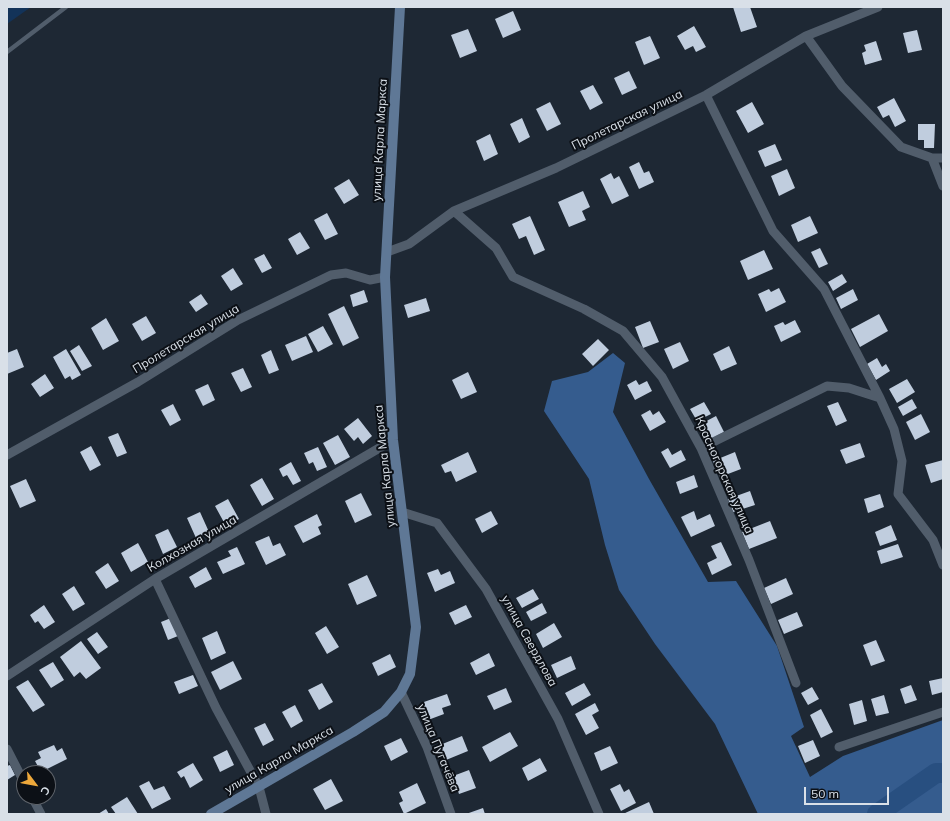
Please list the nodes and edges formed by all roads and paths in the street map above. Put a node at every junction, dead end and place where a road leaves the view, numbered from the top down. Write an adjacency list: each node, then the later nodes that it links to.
1 (66, 7): 5 (lane)
2 (400, 7): 11 (street, улица Карла Маркса)
3 (878, 7): 4 (street, Пролетарская улица)
4 (806, 36): 6 (street, Пролетарская улица); 7 (street)
5 (7, 52)
6 (706, 95): 10 (street, Пролетарская улица); 13 (street)
7 (932, 158): 8 (street); 9 (street)
8 (943, 158)
9 (943, 186)
10 (454, 211): 11 (street, Пролетарская улица); 15 (street, Красногорская улица)
11 (387, 252): 12 (street, улица Карла Маркса)
12 (385, 277): 14 (street, улица Карла Маркса); 16 (street, Пролетарская улица)
13 (880, 398): 15 (street); 18 (street)
14 (394, 440): 17 (street, улица Карла Маркса); 19 (street, Колхозная улица)
15 (701, 448): 21 (street, Красногорская улица)
16 (7, 455)
17 (402, 512): 22 (street, улица Карла Маркса); 33 (street, улица Свердлова)
18 (943, 565)
19 (155, 578): 20 (street, Колхозная улица); 27 (street)
20 (7, 676)
21 (796, 683)
22 (401, 692): 27 (street, улица Карла Маркса); 32 (street, улица Пугачёва)
23 (943, 712): 24 (street)
24 (839, 747)
25 (7, 749): 26 (street)
26 (16, 766)
27 (259, 787): 30 (street, улица Карла Маркса); 31 (street)
28 (36, 805): 29 (street)
29 (41, 814)
30 (211, 814)
31 (266, 814)
32 (451, 814)
33 (599, 814)

